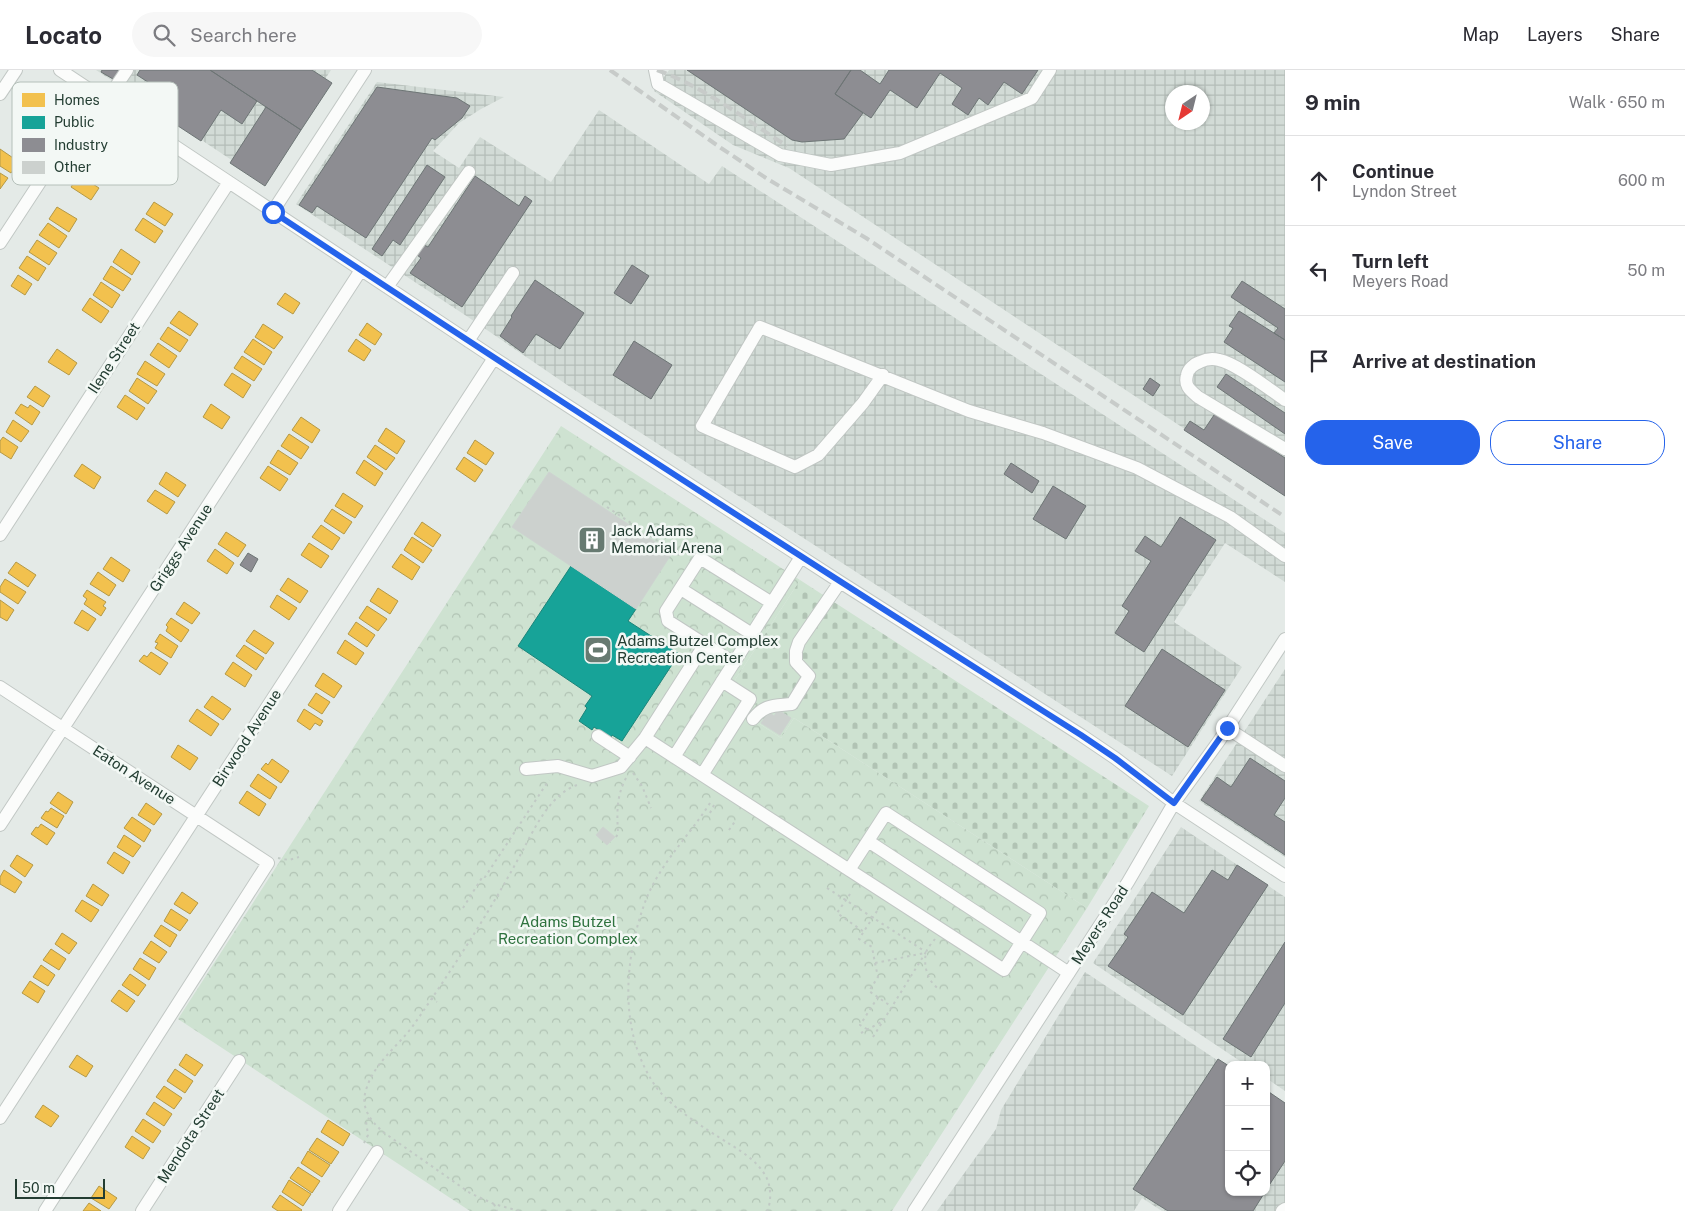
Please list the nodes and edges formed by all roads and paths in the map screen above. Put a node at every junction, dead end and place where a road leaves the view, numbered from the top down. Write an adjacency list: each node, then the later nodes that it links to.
1 (16, 70): 9 (street)
2 (60, 70): 7 (street)
3 (127, 70): 8 (street)
4 (365, 70): 14 (street)
5 (655, 70): 6 (street)
6 (1050, 70)
7 (78, 82)
8 (116, 82)
9 (0, 94)
10 (178, 149): 12 (street)
11 (469, 172): 18 (street)
12 (229, 182): 14 (street); 25 (street, Ilene Street)
13 (40, 185): 15 (street)
14 (273, 212): 16 (street)
15 (0, 243)
16 (361, 270): 18 (street); 40 (street, Griggs Avenue)
17 (513, 273): 19 (street)
18 (386, 287): 19 (street)
19 (468, 341): 20 (street)
20 (494, 358): 28 (street); 55 (street, Birwood Avenue)
21 (882, 375): 21 (street); 26 (street)
22 (1285, 400): 23 (street)
23 (1285, 449)
24 (607, 507): 27 (path)
25 (0, 535)
26 (1285, 556)
27 (682, 557)
28 (801, 557): 29 (street); 31 (street)
29 (840, 582): 38 (street); 51 (street)
30 (681, 589): 31 (street); 32 (street); 33 (street)
31 (772, 603): 32 (street)
32 (752, 634): 35 (street)
33 (705, 644): 35 (street); 42 (street)
34 (1283, 645): 39 (street, Meyers Road)
35 (734, 663): 36 (street)
36 (722, 681): 43 (street); 48 (street)
37 (0, 687): 40 (street, Eaton Avenue)
38 (753, 720)
39 (1227, 728): 46 (street); 51 (street, Meyers Road)
40 (63, 729): 55 (street, Eaton Avenue); 57 (street, Griggs Avenue)
41 (598, 736): 44 (street)
42 (645, 738): 43 (street); 44 (street)
43 (674, 757): 48 (street)
44 (629, 763): 49 (street); 53 (path); 59 (path)
45 (558, 766): 47 (street); 49 (street); 70 (path)
46 (1285, 766)
47 (526, 769)
48 (702, 775): 63 (street)
49 (592, 776): 67 (path)
50 (710, 803): 99 (path)
51 (1174, 803): 64 (street); 78 (street, Meyers Road)
52 (714, 805): 54 (path)
53 (651, 808)
54 (710, 813)
55 (197, 815): 62 (street, Eaton Avenue); 89 (street, Birwood Avenue)
56 (736, 820): 58 (path)
57 (0, 826)
58 (729, 830)
59 (616, 837)
60 (868, 841): 63 (street); 75 (street); 75 (street)
61 (299, 857): 62 (path)
62 (268, 863): 94 (street)
63 (849, 870): 73 (street)
64 (1285, 876)
65 (827, 888): 69 (path)
66 (850, 894): 69 (path)
67 (497, 895): 68 (path); 81 (path)
68 (502, 898)
69 (846, 900): 72 (path); 74 (path)
70 (463, 908)
71 (877, 911): 72 (path)
72 (873, 918): 74 (path); 76 (path)
73 (941, 930): 75 (street); 76 (path)
74 (864, 932): 77 (path)
75 (1022, 942): 78 (street)
76 (926, 952): 77 (path); 79 (path); 83 (path)
77 (875, 963): 80 (path)
78 (1069, 973): 100 (street, Meyers Road)
79 (939, 989)
80 (878, 997): 83 (path); 85 (path)
81 (431, 998): 82 (path); 90 (path)
82 (437, 1002)
83 (892, 1007): 84 (path)
84 (884, 1021): 85 (path); 87 (path)
85 (867, 1029): 86 (path)
86 (861, 1033)
87 (873, 1037)
88 (239, 1061): 95 (street, Mendota Street)
89 (0, 1118)
90 (369, 1118): 91 (path); 93 (path)
91 (364, 1143)
92 (377, 1152): 96 (street)
93 (494, 1204): 97 (path); 98 (path)
94 (45, 1211)
95 (142, 1211)
96 (339, 1211)
97 (497, 1211)
98 (519, 1211)
99 (767, 1211)
100 (914, 1211)

